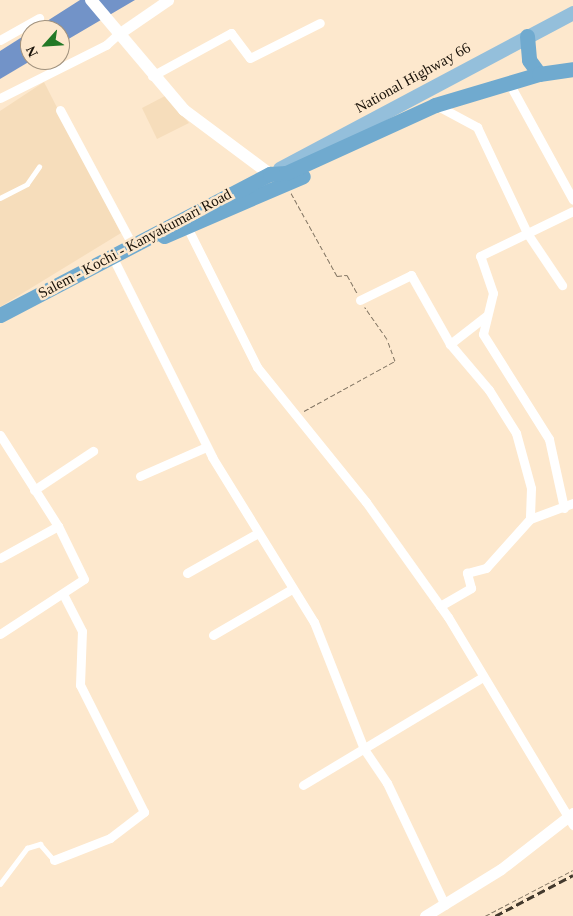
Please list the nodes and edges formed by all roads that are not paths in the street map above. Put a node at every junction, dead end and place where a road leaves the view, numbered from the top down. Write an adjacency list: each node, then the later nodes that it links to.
1 (91, 0): 6 (main road)
2 (168, 0): 6 (street)
3 (573, 13): 7 (main road, National Highway 66)
4 (39, 18): 8 (street)
5 (320, 23): 11 (street)
6 (115, 33): 11 (main road); 13 (street)
7 (527, 36): 10 (highway); 17 (main road, National Highway 66)
8 (0, 40)
9 (573, 69): 10 (highway)
10 (539, 74): 12 (highway)
11 (152, 76): 17 (main road)
12 (509, 83): 14 (highway); 20 (street)
13 (0, 98)
14 (430, 107): 17 (highway, Salem - Kochi - Kanyakumari Road); 18 (highway); 23 (street)
15 (60, 110): 24 (street)
16 (39, 167): 19 (lane)
17 (270, 174): 18 (highway); 24 (highway, Salem - Kochi - Kanyakumari Road)
18 (282, 186): 22 (highway)
19 (0, 198)
20 (573, 200)
21 (573, 211): 23 (street)
22 (188, 229): 24 (highway); 45 (street)
23 (527, 233): 26 (street); 29 (street)
24 (133, 246): 25 (highway, Salem - Kochi - Kanyakumari Road)
25 (112, 256): 28 (highway, Salem - Kochi - Kanyakumari Road); 32 (street)
26 (562, 285)
27 (360, 300): 30 (street)
28 (0, 315)
29 (486, 316): 30 (street); 37 (street)
30 (450, 344): 38 (street)
31 (0, 435): 35 (street)
32 (206, 447): 34 (street); 40 (street)
33 (93, 451): 35 (street)
34 (140, 476)
35 (34, 490): 39 (street)
36 (573, 503): 37 (street)
37 (564, 508): 38 (street)
38 (530, 519): 45 (street)
39 (58, 526): 41 (street); 44 (street)
40 (258, 533): 42 (street); 43 (street)
41 (0, 558)
42 (187, 573)
43 (292, 589): 47 (street); 49 (street)
44 (63, 594): 46 (street); 52 (street)
45 (440, 606): 48 (street)
46 (0, 634)
47 (213, 636)
48 (483, 677): 49 (street); 51 (street)
49 (364, 749): 50 (street); 54 (street)
50 (303, 786)
51 (570, 818): 54 (street)
52 (54, 860): 53 (lane)
53 (0, 884)
54 (445, 905): 55 (street)
55 (425, 916)

